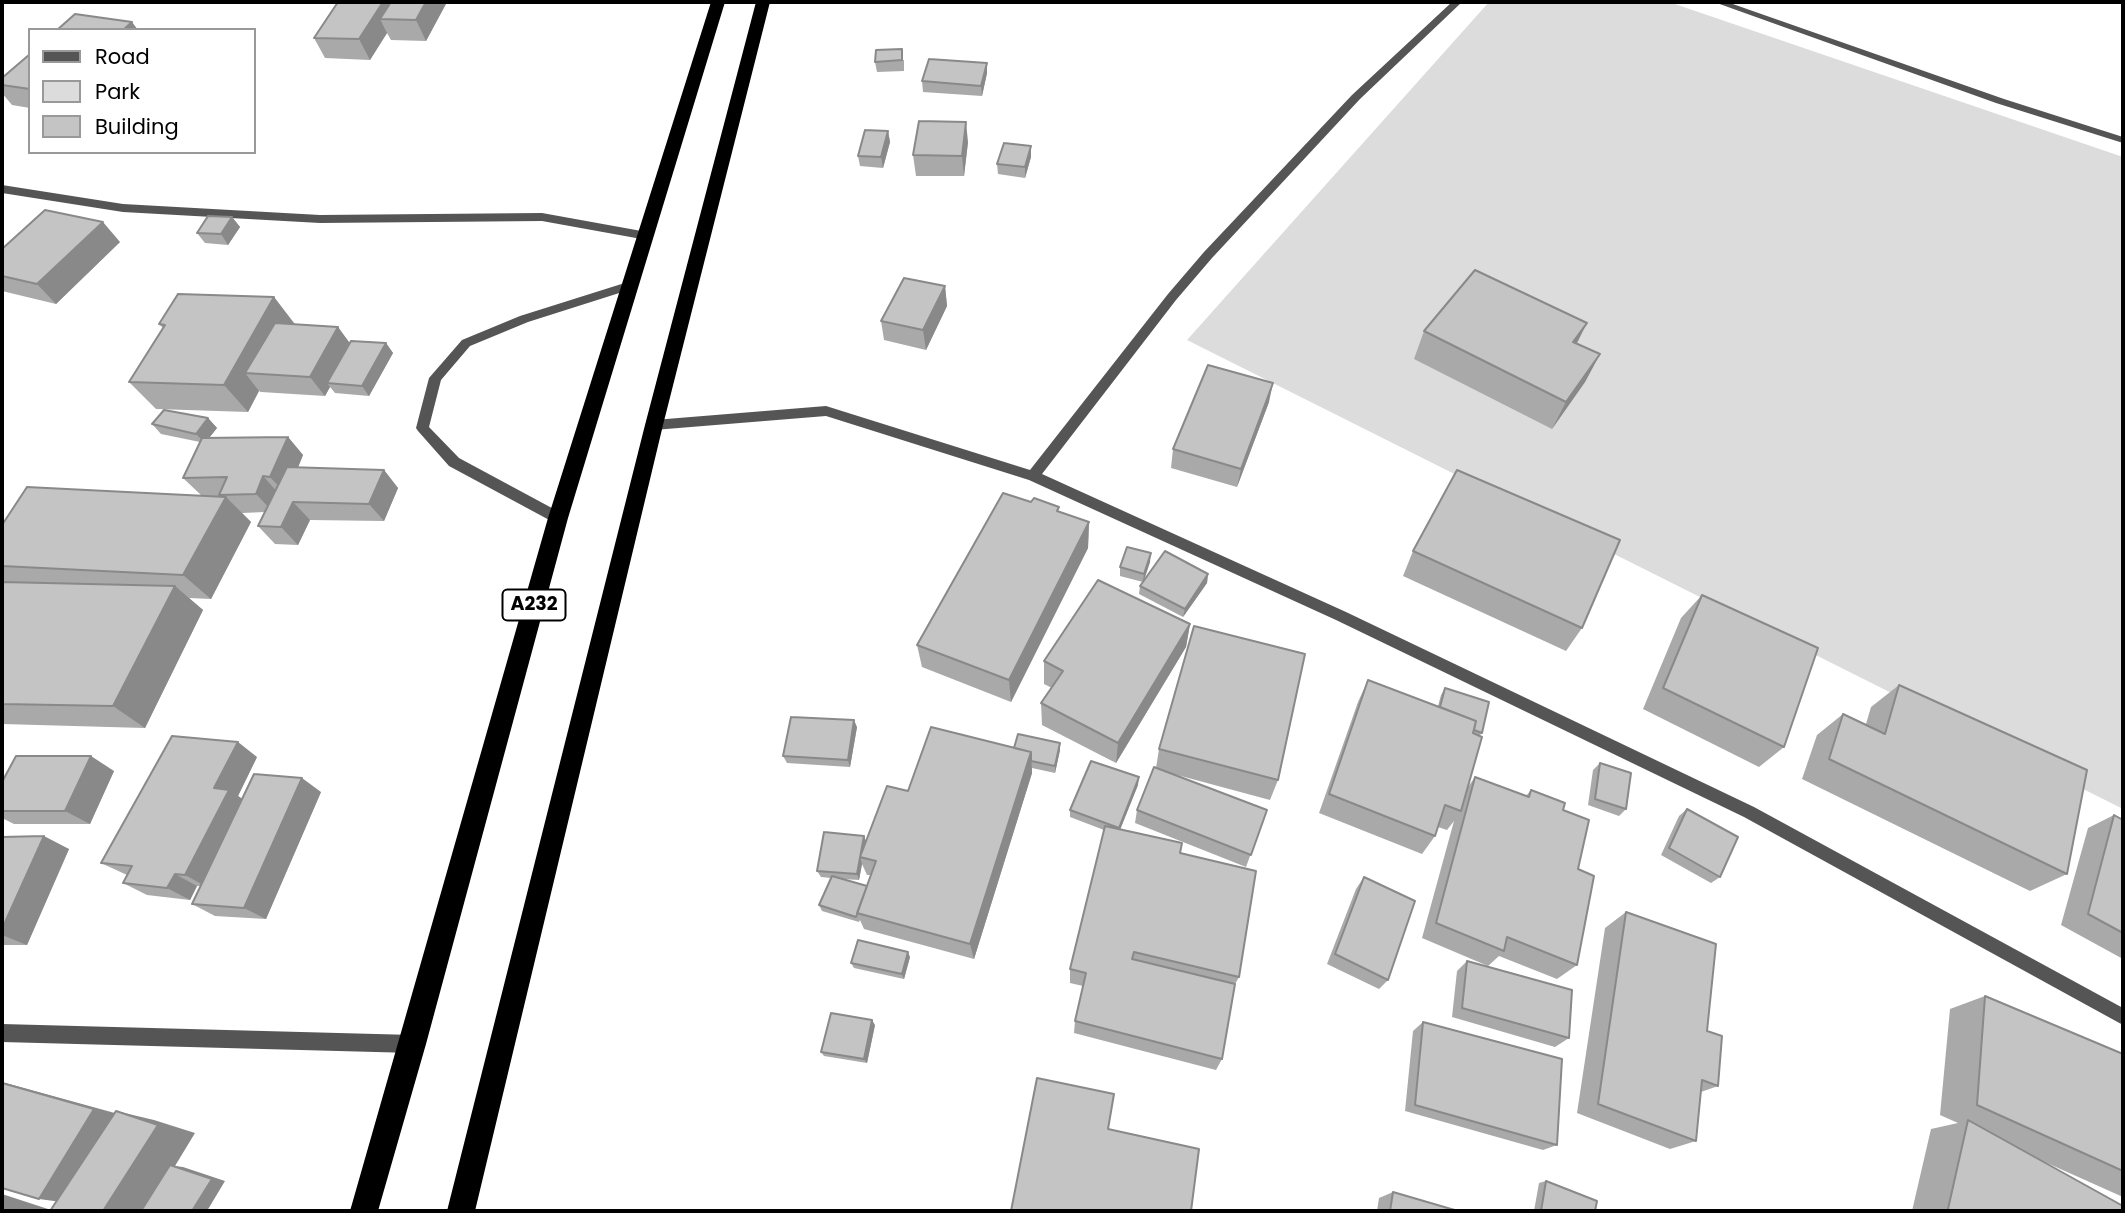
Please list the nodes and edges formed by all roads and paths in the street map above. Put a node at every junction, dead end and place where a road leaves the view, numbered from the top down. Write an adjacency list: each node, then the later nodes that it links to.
1 (718, 2): 7 (highway, A232)
2 (762, 2): 9 (highway)
3 (1457, 2): 10 (street)
4 (1719, 2): 5 (street)
5 (2123, 140)
6 (2, 189): 7 (street)
7 (647, 236): 8 (highway, A232)
8 (631, 285): 11 (highway, A232); 11 (street)
9 (654, 425): 10 (street); 16 (highway)
10 (1033, 476): 12 (street)
11 (558, 518): 14 (highway, A232)
12 (2123, 1017)
13 (2, 1033): 14 (street)
14 (414, 1044): 15 (highway, A232)
15 (364, 1211)
16 (461, 1211)

